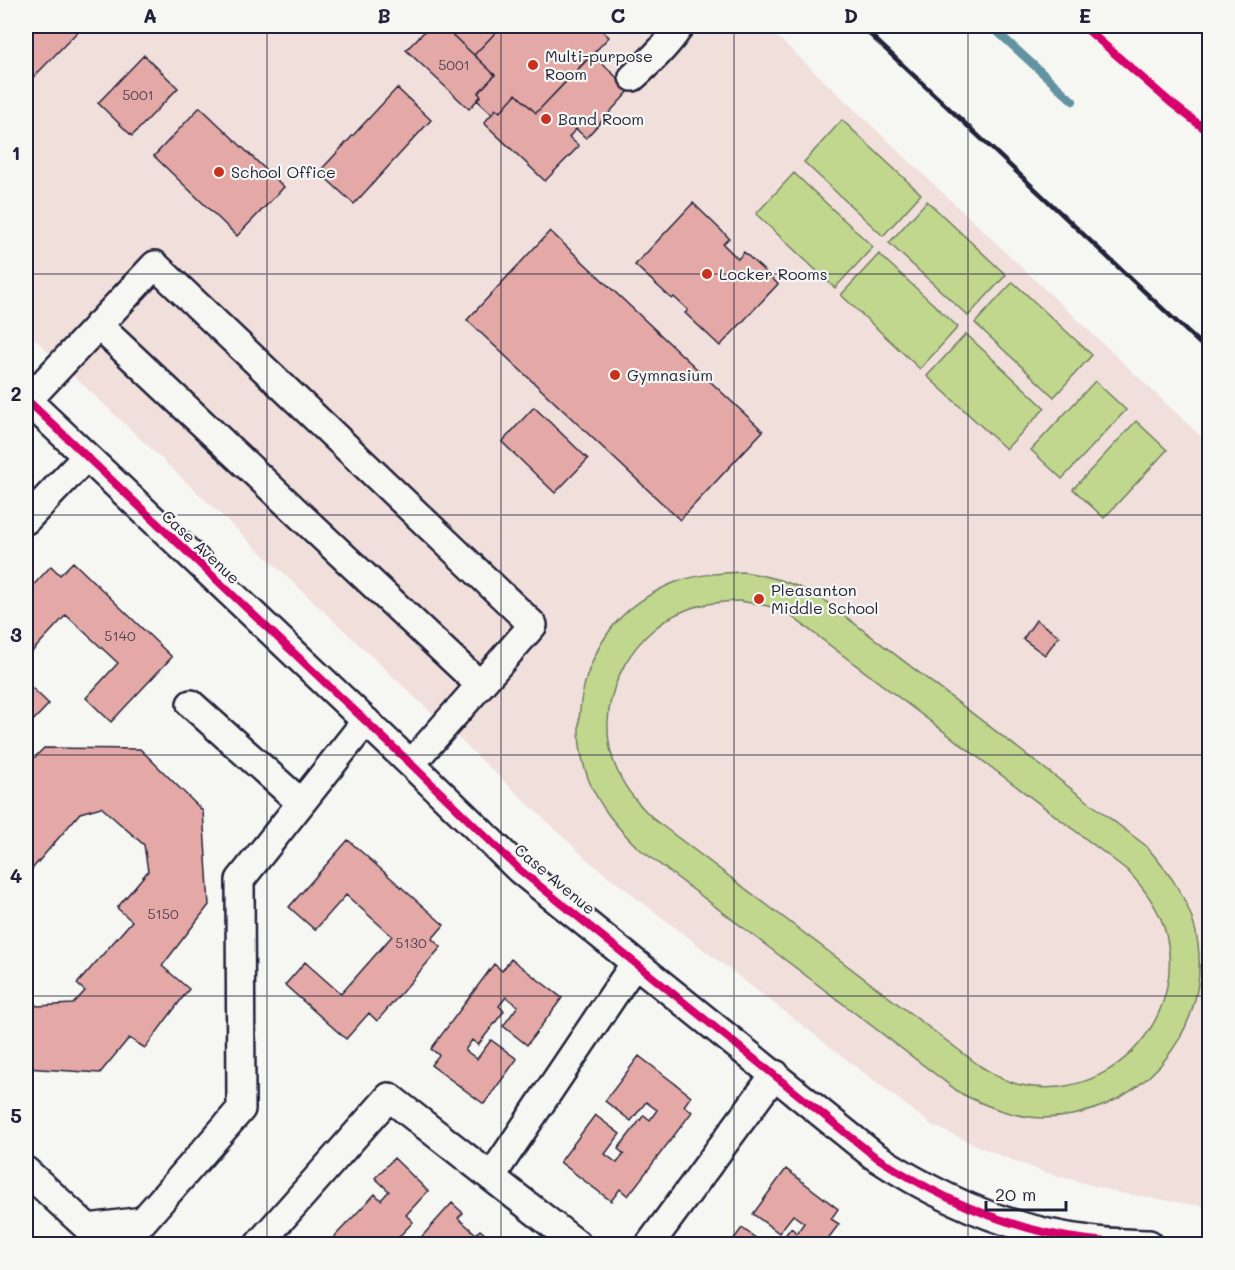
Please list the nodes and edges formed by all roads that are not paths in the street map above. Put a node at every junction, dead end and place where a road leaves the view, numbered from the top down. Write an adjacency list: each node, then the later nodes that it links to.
1 (680, 26): 2 (street)
2 (633, 77)
3 (98, 326): 4 (street); 7 (street); 7 (street)
4 (26, 400): 5 (street, Case Avenue)
5 (86, 457): 6 (street); 9 (street, Case Avenue)
6 (26, 520)
7 (480, 685): 10 (street)
8 (191, 704): 11 (street)
9 (366, 722): 10 (street, Case Avenue); 11 (street)
10 (411, 764): 12 (street, Case Avenue)
11 (301, 803): 14 (street)
12 (635, 963): 13 (street, Case Avenue); 15 (street)
13 (775, 1074): 16 (street, Case Avenue); 19 (street)
14 (26, 1171)
15 (491, 1177): 17 (street); 18 (street)
16 (1018, 1235): 20 (street, Case Avenue)
17 (259, 1245)
18 (577, 1245)
19 (650, 1245)
20 (1149, 1245)

